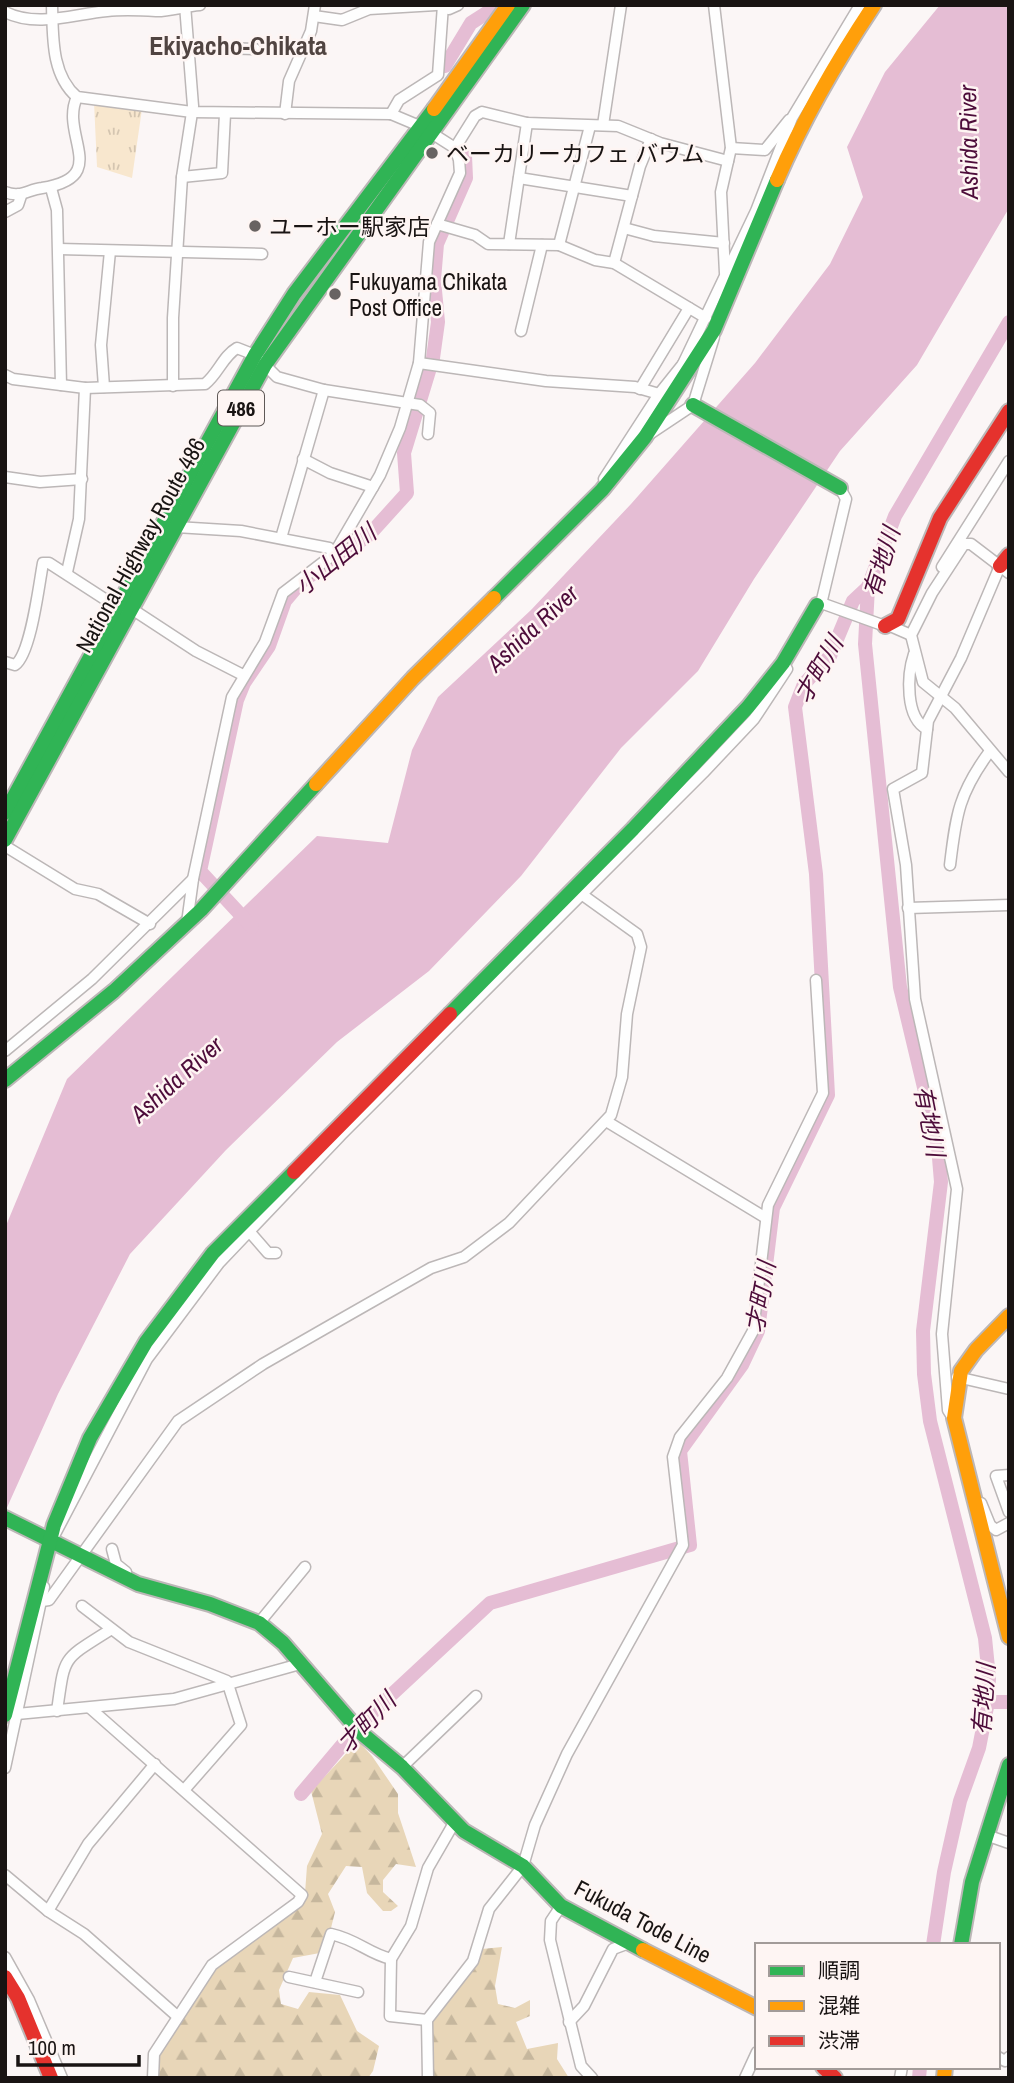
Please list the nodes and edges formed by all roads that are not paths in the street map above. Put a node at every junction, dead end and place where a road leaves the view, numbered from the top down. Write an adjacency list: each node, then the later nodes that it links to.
1 (52, 5): 14 (street)
2 (200, 5): 10 (street)
3 (458, 5): 11 (street)
4 (509, 5): 28 (main road, National Highway Route 486 / 486)
5 (523, 5): 28 (main road, National Highway Route 486 / 486)
6 (621, 5): 27 (street)
7 (714, 5): 31 (street)
8 (860, 5): 19 (street)
9 (874, 5): 17 (main road)
10 (185, 6): 14 (street); 15 (street)
11 (440, 6): 12 (street); 23 (street)
12 (314, 11): 22 (street)
13 (5, 12): 14 (street)
14 (52, 20): 18 (street)
15 (189, 47): 16 (street); 20 (street)
16 (255, 49)
17 (830, 70): 19 (street); 54 (main road)
18 (76, 97): 20 (street); 35 (street)
19 (801, 103): 24 (street)
20 (192, 112): 21 (street); 33 (street)
21 (225, 114): 22 (street); 33 (street)
22 (285, 114): 23 (street)
23 (391, 114): 28 (street)
24 (792, 118): 31 (street); 52 (street)
25 (527, 123): 26 (street); 30 (street); 34 (street)
26 (590, 125): 27 (street); 36 (street)
27 (603, 125): 29 (street)
28 (427, 130): 30 (street); 56 (main road, National Highway Route 486 / 486)
29 (651, 139): 32 (street); 39 (street)
30 (455, 148): 41 (street)
31 (731, 148): 32 (street)
32 (728, 161): 43 (street)
33 (182, 177): 48 (street)
34 (519, 178): 36 (street); 44 (street)
35 (51, 188): 38 (street); 47 (street)
36 (576, 188): 39 (street); 46 (street)
37 (5, 192): 38 (street)
38 (21, 196): 40 (street)
39 (632, 196): 42 (street)
40 (5, 212)
41 (442, 226): 44 (street); 57 (street)
42 (625, 228): 43 (street); 51 (street)
43 (724, 243): 52 (street)
44 (509, 244): 45 (street)
45 (542, 245): 46 (street); 55 (street)
46 (559, 245): 51 (street)
47 (59, 249): 49 (street); 59 (street)
48 (177, 250): 49 (street); 50 (street); 60 (street)
49 (110, 251): 61 (street)
50 (262, 254)
51 (614, 263): 53 (street)
52 (723, 282): 54 (street)
53 (689, 308): 54 (street); 63 (street)
54 (710, 325): 65 (street); 67 (street); 70 (main road)
55 (521, 331)
56 (260, 360): 60 (street); 64 (street); 78 (main road, National Highway Route 486 / 486); 85 (main road, National Highway Route 486 / 486)
57 (427, 364): 63 (street); 66 (street)
58 (5, 375): 59 (street)
59 (61, 385): 62 (street)
60 (173, 386): 61 (street)
61 (104, 387): 62 (street)
62 (85, 388): 74 (street)
63 (640, 389): 65 (street)
64 (324, 390): 66 (street); 71 (street)
65 (659, 394): 77 (street)
66 (413, 404): 69 (street); 75 (street)
67 (693, 405): 70 (street); 76 (main road)
68 (1009, 411): 86 (main road)
69 (428, 434)
70 (645, 437): 77 (main road)
71 (303, 459): 75 (street); 79 (street)
72 (1009, 461): 83 (street)
73 (5, 477): 74 (street)
74 (82, 479): 82 (street)
75 (373, 487): 80 (street)
76 (840, 488): 84 (street)
77 (601, 490): 104 (main road)
78 (176, 527): 79 (street); 85 (main road, National Highway Route 486 / 486)
79 (281, 538): 80 (street)
80 (334, 554): 91 (street)
81 (1006, 565): 83 (street); 92 (street)
82 (67, 572): 85 (street); 89 (street)
83 (932, 593): 87 (street)
84 (820, 605): 86 (street); 90 (main road)
85 (124, 608): 91 (street); 96 (main road, National Highway Route 486 / 486); 97 (main road, National Highway Route 486 / 486)
86 (887, 626): 87 (street)
87 (911, 635): 88 (street)
88 (915, 651): 92 (street); 93 (street)
89 (5, 662)
90 (783, 663): 101 (street); 114 (main road)
91 (243, 675): 100 (street)
92 (941, 697): 93 (street); 94 (street)
93 (927, 729): 103 (street)
94 (990, 751): 95 (street); 99 (street)
95 (1009, 772)
96 (5, 813)
97 (5, 840)
98 (5, 846): 105 (street)
99 (950, 864)
100 (193, 879): 104 (street); 105 (street)
101 (584, 896): 109 (street); 111 (street)
102 (1009, 905): 103 (street)
103 (908, 908): 118 (street)
104 (187, 923): 108 (main road)
105 (150, 924): 107 (street)
106 (816, 980): 110 (street)
107 (5, 1051)
108 (5, 1080)
109 (606, 1121): 110 (street); 126 (street)
110 (766, 1218): 148 (street)
111 (248, 1230): 112 (street); 113 (street)
112 (276, 1252)
113 (219, 1264): 114 (street); 124 (street)
114 (199, 1272): 124 (main road)
115 (1009, 1315): 116 (main road)
116 (957, 1377): 117 (street); 118 (main road)
117 (1008, 1387)
118 (954, 1418): 120 (main road)
119 (1009, 1475): 121 (street)
120 (968, 1478): 123 (street); 133 (main road)
121 (1009, 1512)
122 (5, 1518): 124 (main road, Fukuda Tode Line)
123 (1009, 1522)
124 (47, 1536): 126 (main road, Fukuda Tode Line); 129 (street); 139 (main road)
125 (112, 1549): 128 (street)
126 (82, 1553): 128 (main road, Fukuda Tode Line); 129 (street)
127 (305, 1567): 131 (street)
128 (129, 1580): 131 (main road, Fukuda Tode Line)
129 (42, 1601): 139 (street)
130 (82, 1606): 132 (street)
131 (259, 1623): 134 (main road, Fukuda Tode Line)
132 (110, 1630): 135 (street); 138 (street)
133 (1009, 1637)
134 (300, 1664): 135 (street); 142 (main road, Fukuda Tode Line)
135 (227, 1686): 137 (street); 144 (street)
136 (476, 1696): 142 (street)
137 (90, 1708): 138 (street); 140 (street)
138 (57, 1712): 139 (street)
139 (11, 1715): 143 (street)
140 (155, 1764): 144 (street); 151 (street)
141 (1009, 1765): 146 (main road)
142 (402, 1767): 145 (main road, Fukuda Tode Line)
143 (5, 1768)
144 (186, 1790): 161 (street)
145 (454, 1822): 148 (main road, Fukuda Tode Line); 155 (street)
146 (986, 1835): 147 (street); 153 (main road)
147 (1009, 1843)
148 (523, 1866): 150 (main road, Fukuda Tode Line); 162 (street)
149 (5, 1875): 151 (street)
150 (561, 1906): 152 (main road, Fukuda Tode Line); 163 (street)
151 (48, 1911): 161 (street)
152 (629, 1943): 160 (main road, Fukuda Tode Line); 163 (street)
153 (961, 1943)
154 (5, 1957): 166 (street)
155 (391, 1959): 158 (street); 162 (street)
156 (5, 1977): 165 (main road)
157 (289, 1977): 158 (street)
158 (315, 1982): 159 (street)
159 (358, 1992)
160 (755, 2007)
161 (177, 2015): 167 (street)
162 (427, 2020): 168 (street)
163 (569, 2022): 169 (street)
164 (755, 2056): 170 (street)
165 (51, 2078)
166 (62, 2078)
167 (153, 2078)
168 (428, 2078)
169 (592, 2078)
170 (745, 2078)

